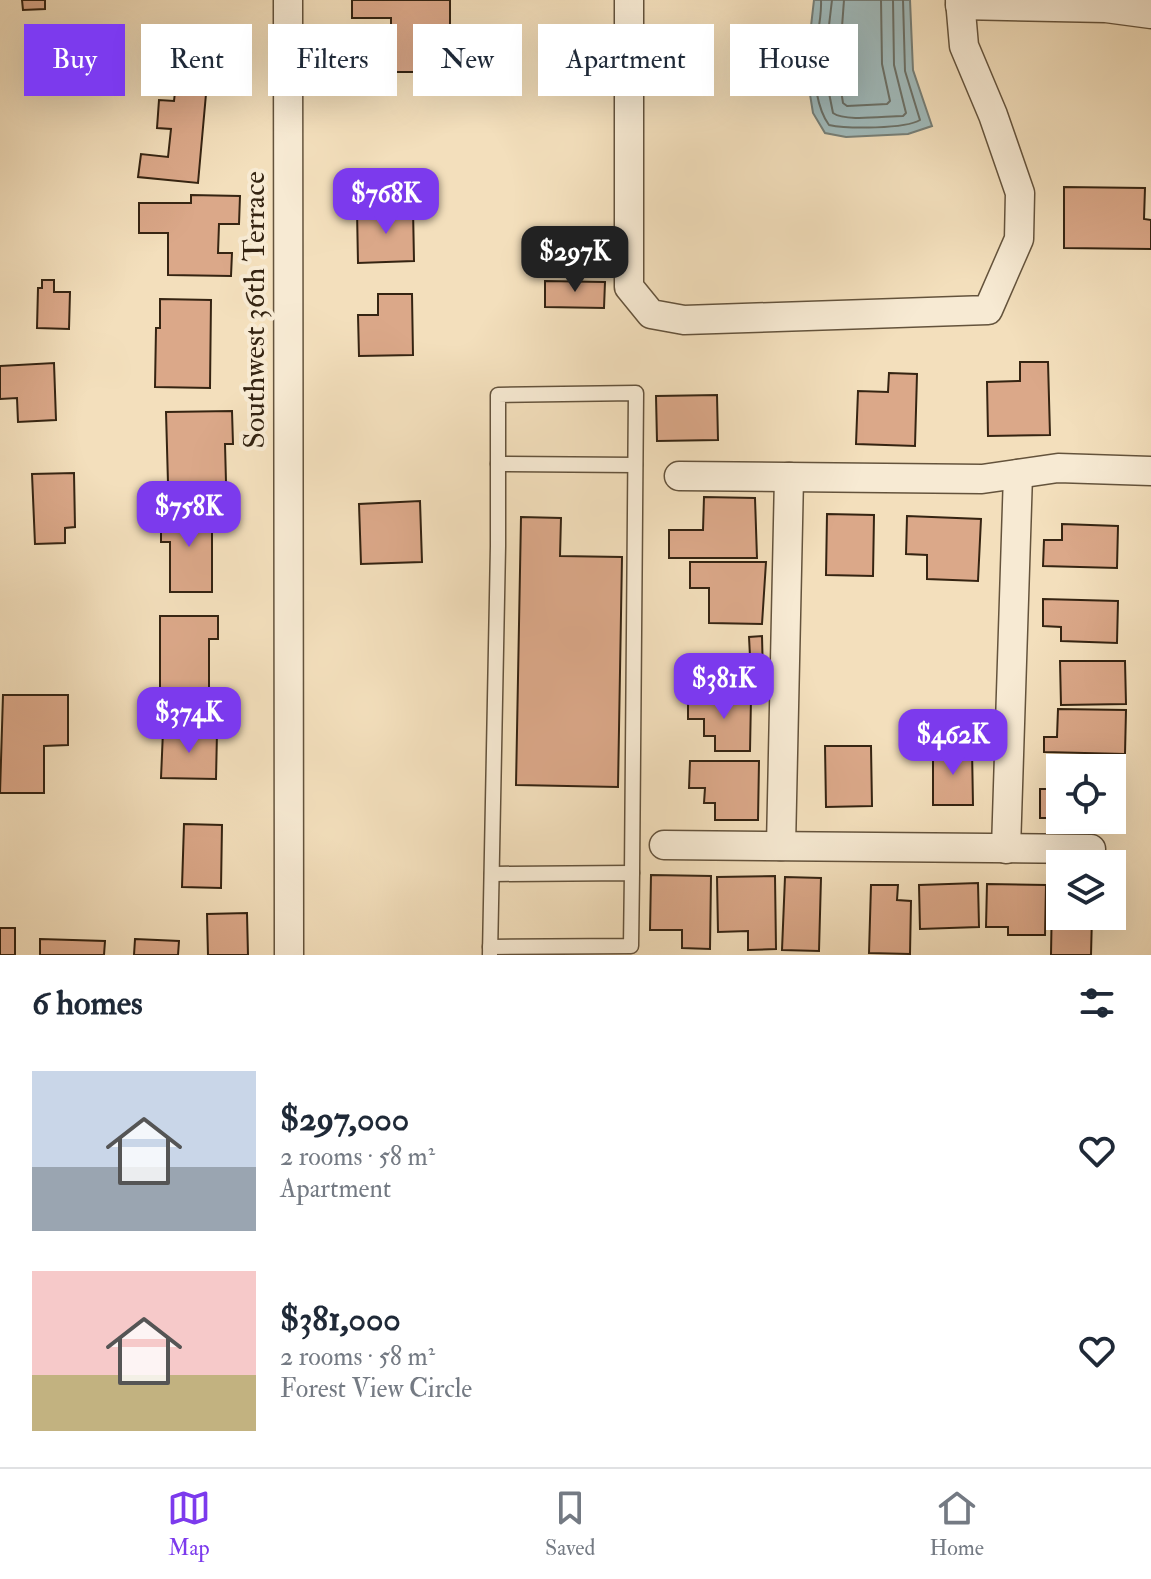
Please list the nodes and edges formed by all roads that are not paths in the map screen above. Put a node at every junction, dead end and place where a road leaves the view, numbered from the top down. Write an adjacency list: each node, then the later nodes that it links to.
1 (288, 0): 18 (street, Southwest 36th Terrace)
2 (629, 0): 3 (street)
3 (960, 2): 4 (street)
4 (1151, 14)
5 (498, 464): 6 (lane); 6 (lane); 16 (lane)
6 (635, 465): 15 (lane)
7 (1151, 471): 8 (street)
8 (1018, 474): 10 (street); 13 (street)
9 (679, 476): 10 (street)
10 (789, 477): 12 (street)
11 (664, 845): 12 (street)
12 (781, 846): 13 (street)
13 (1006, 849): 14 (street)
14 (1091, 849)
15 (632, 873): 16 (lane); 17 (lane)
16 (492, 874): 17 (lane)
17 (490, 951)
18 (289, 955)

